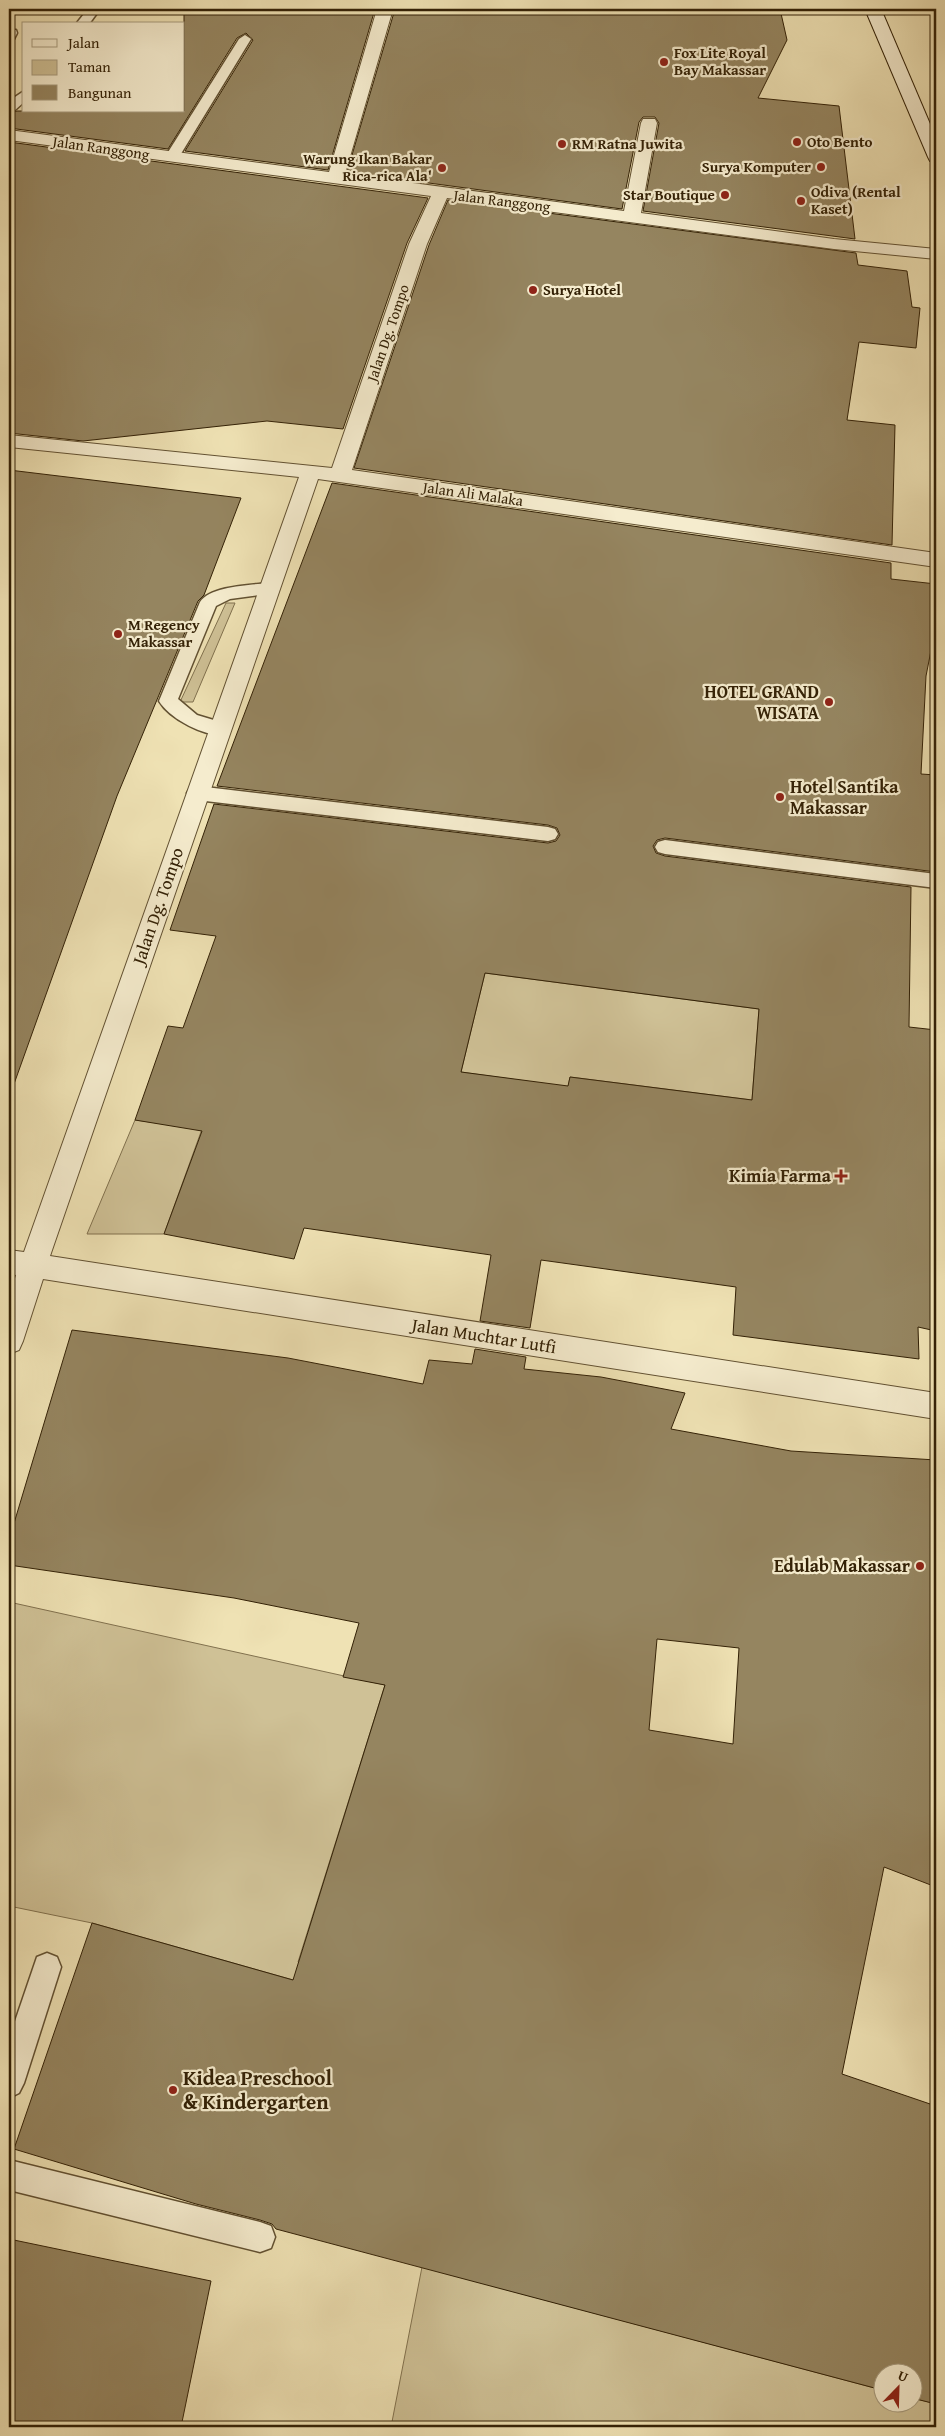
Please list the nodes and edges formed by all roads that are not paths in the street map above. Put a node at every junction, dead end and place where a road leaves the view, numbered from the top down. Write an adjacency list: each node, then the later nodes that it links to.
1 (94, 9): 4 (lane)
2 (385, 9): 12 (street)
3 (873, 9): 11 (street)
4 (84, 22)
5 (245, 39): 10 (lane)
6 (22, 97): 7 (lane)
7 (9, 108)
8 (649, 123): 14 (street)
9 (9, 135): 10 (street, Jalan Ranggong)
10 (172, 157): 12 (street, Jalan Ranggong)
11 (936, 157)
12 (335, 179): 13 (street, Jalan Ranggong)
13 (441, 193): 14 (street, Jalan Ranggong); 18 (street, Jalan Dg. Tompo)
14 (631, 218): 15 (street, Jalan Ranggong)
15 (936, 254)
16 (9, 441): 17 (street, Jalan Ali Malaka)
17 (310, 473): 18 (street, Jalan Ali Malaka); 20 (street, Jalan Dg. Tompo)
18 (340, 475): 19 (street, Jalan Ali Malaka)
19 (936, 560)
20 (268, 590): 21 (street, Jalan Dg. Tompo); 21 (lane)
21 (220, 729): 22 (street, Jalan Dg. Tompo)
22 (198, 793): 23 (lane); 26 (street, Jalan Dg. Tompo)
23 (548, 834)
24 (665, 847): 25 (lane)
25 (936, 881)
26 (21, 1264): 27 (street, Jalan Dg. Tompo); 28 (street, Jalan Muchtar Lutfi)
27 (9, 1341)
28 (936, 1406)
29 (47, 1967): 30 (lane)
30 (9, 2083)
31 (9, 2175): 32 (lane)
32 (260, 2237)

